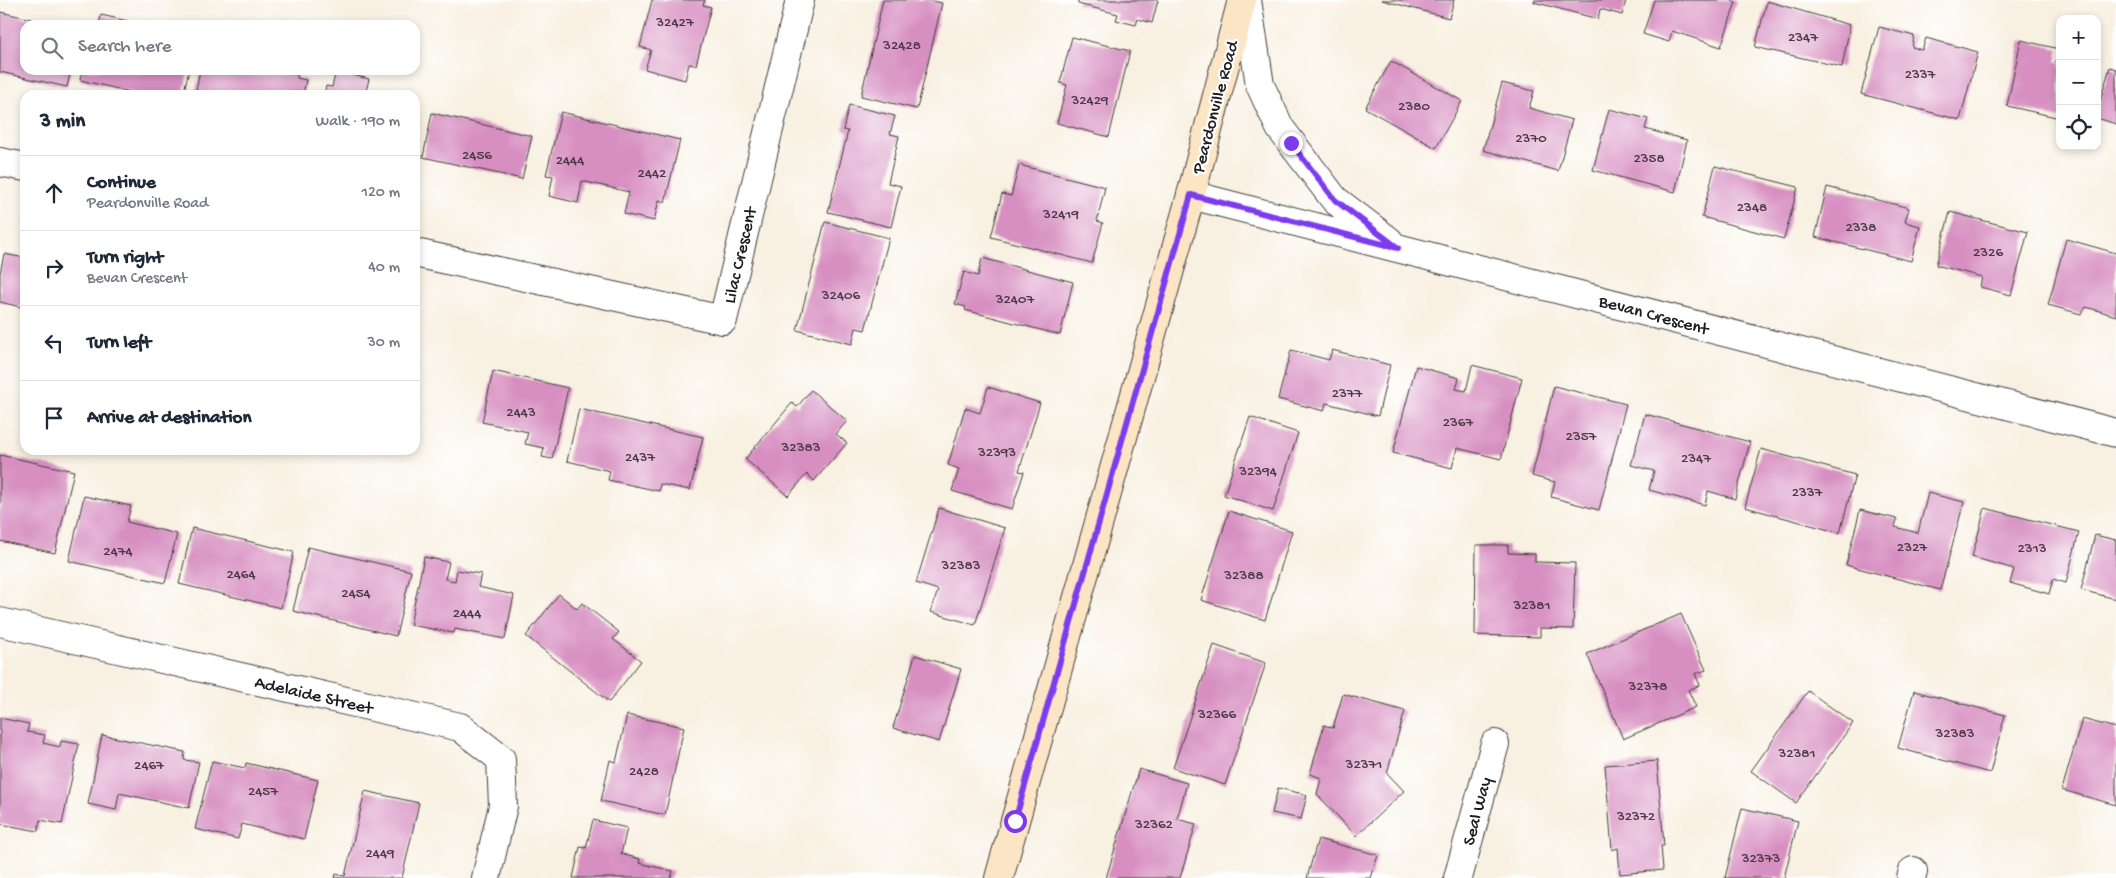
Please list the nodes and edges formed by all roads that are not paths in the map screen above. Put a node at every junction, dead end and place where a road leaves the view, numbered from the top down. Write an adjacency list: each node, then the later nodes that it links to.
1 (800, 0): 8 (street, Lilac Crescent)
2 (1242, 0): 6 (main road, Peardonville Road)
3 (1247, 0): 7 (street)
4 (0, 162): 5 (street)
5 (20, 166)
6 (1191, 195): 7 (street, Bevan Crescent); 13 (main road, Peardonville Road)
7 (1398, 248): 9 (street, Bevan Crescent)
8 (420, 254)
9 (2116, 434)
10 (0, 622): 12 (street, Adelaide Street)
11 (1495, 744): 14 (street, Seal Way)
12 (486, 878)
13 (999, 878)
14 (1458, 878)

